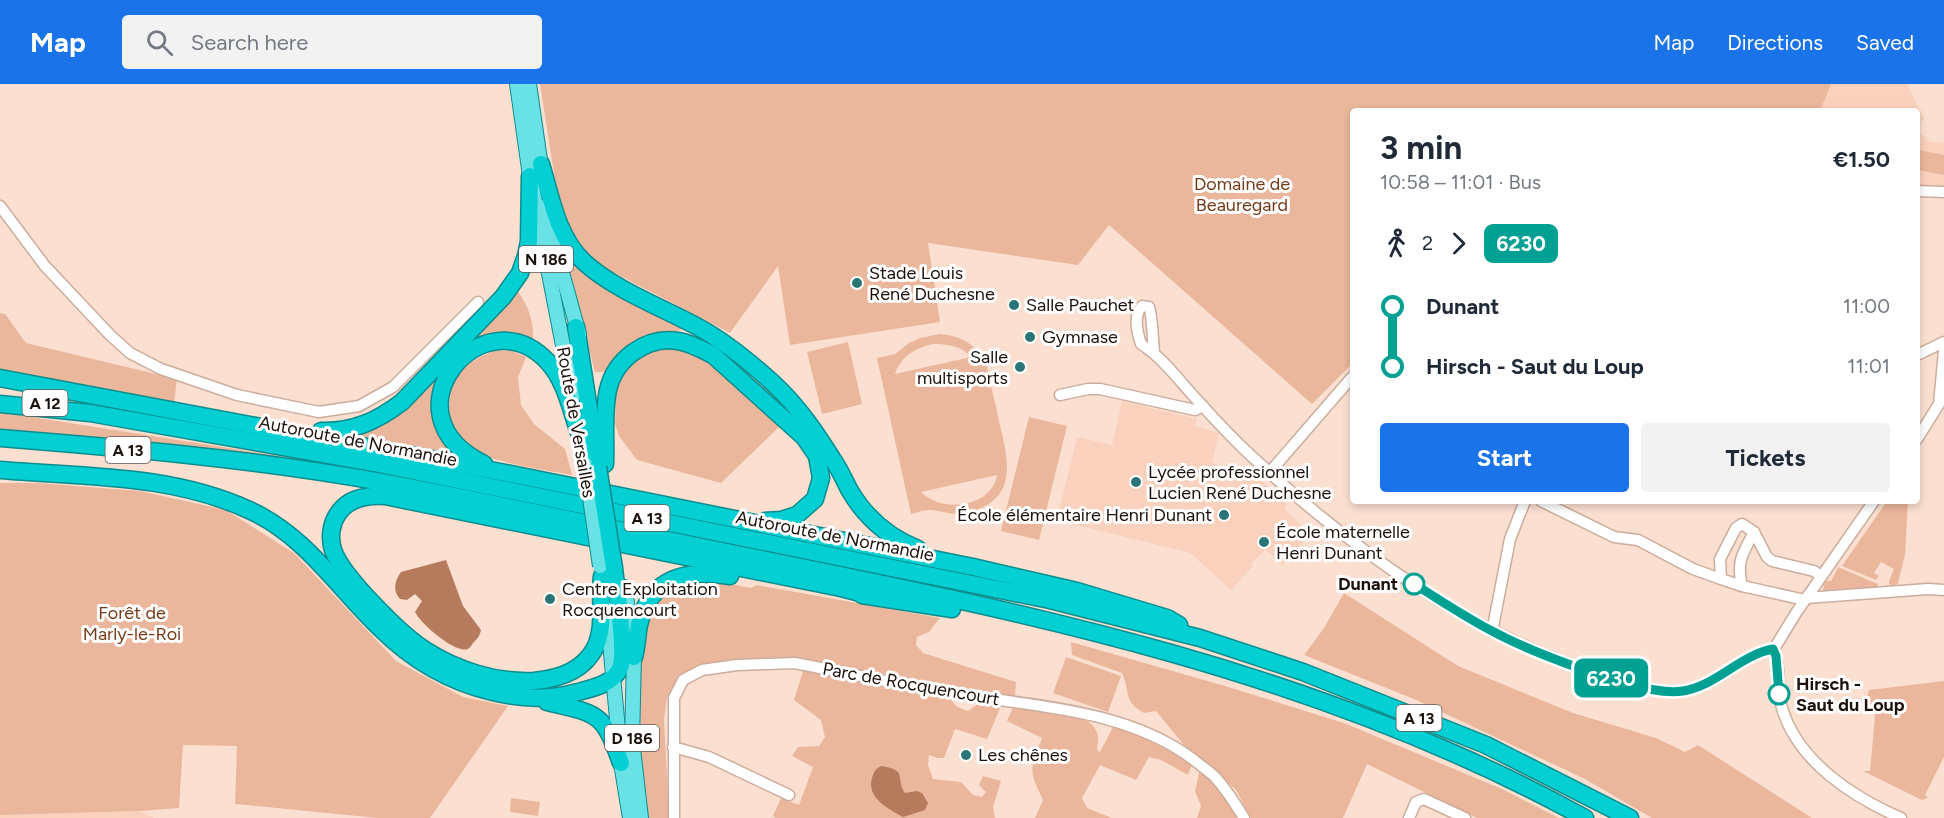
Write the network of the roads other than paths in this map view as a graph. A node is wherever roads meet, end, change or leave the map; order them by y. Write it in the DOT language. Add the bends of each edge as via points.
graph roads {
  1 [pos="517,84"];
  2 [pos="529,84"];
  3 [pos="535,170"];
  4 [pos="1920,191"];
  5 [pos="1944,192"];
  6 [pos="0,206"];
  7 [pos="478,302"];
  8 [pos="576,327"];
  9 [pos="1944,342"];
  10 [pos="1944,351"];
  11 [pos="1154,352"];
  12 [pos="1920,354"];
  13 [pos="0,378"];
  14 [pos="1350,379"];
  15 [pos="0,393"];
  16 [pos="1060,395"];
  17 [pos="0,404"];
  18 [pos="1203,406"];
  19 [pos="90,413"];
  20 [pos="250,424"];
  21 [pos="579,433"];
  22 [pos="1920,434"];
  23 [pos="0,438"];
  24 [pos="599,466"];
  25 [pos="1,470"];
  26 [pos="1269,472"];
  27 [pos="516,475"];
  28 [pos="1524,504"];
  29 [pos="1547,504"];
  30 [pos="1872,504"];
  31 [pos="730,519"];
  32 [pos="1754,532"];
  33 [pos="973,567"];
  34 [pos="610,570"];
  35 [pos="1821,576"];
  36 [pos="1720,579"];
  37 [pos="1742,586"];
  38 [pos="1944,590"];
  39 [pos="872,596"];
  40 [pos="1805,599"];
  41 [pos="1012,611"];
  42 [pos="1492,632"];
  43 [pos="1200,638"];
  44 [pos="1773,649"];
  45 [pos="634,657"];
  46 [pos="613,677"];
  47 [pos="529,697"];
  48 [pos="673,747"];
  49 [pos="621,763"];
  50 [pos="789,795"];
  51 [pos="630,818"];
  52 [pos="641,818"];
  53 [pos="674,818"];
  54 [pos="1244,818"];
  55 [pos="1409,818"];
  56 [pos="1465,818"];
  57 [pos="1586,818"];
  58 [pos="1630,818"];
  59 [pos="1901,818"];
  1 -- 3 [label="main road, Route de Versailles / N 186"];
  2 -- 3 [label="main road, Route de Versailles / N 186"];
  3 -- 8 [label="main road, Route de Versailles / N 186"];
  3 -- 20 [label="highway" via="529,241 520,273 503,297 402,402 363,426 342,430"];
  3 -- 21 [label="main road, Route de Versailles / N 186"];
  3 -- 33 [label="highway" via="569,246 583,262 603,278 701,329 738,353 776,386 810,425 864,511 884,531 919,550"];
  4 -- 5 [label="street"];
  6 -- 7 [label="street" via="45,266 130,353 161,369 237,395 319,412 360,406 393,387"];
  8 -- 24 [label="highway, N 186"];
  9 -- 12 [label="street"];
  10 -- 22 [label="street" via="1939,404"];
  11 -- 18 [label="street"];
  13 -- 20 [label="highway"];
  14 -- 26 [label="street"];
  15 -- 19 [label="highway, A 12"];
  16 -- 18 [label="street" via="1100,389 1195,410"];
  17 -- 19 [label="highway, Autoroute de Normandie / A 13"];
  18 -- 26 [label="street"];
  19 -- 43 [label="highway, Autoroute de Normandie / A 13" via="374,463 1050,600"];
  20 -- 27 [label="highway"];
  21 -- 24 [label="main road, Route de Versailles / N 186"];
  21 -- 27 [label="highway" via="557,375 536,351 508,342 471,350 445,380 440,402 444,426 466,454"];
  23 -- 41 [label="highway, Autoroute de Normandie / A 13" via="256,464 376,481"];
  24 -- 31 [label="highway" via="608,390 615,370 632,352 651,343 676,341 696,346 804,437 817,456 821,478 815,499 797,515 781,520"];
  24 -- 34 [label="highway, N 186, bridge"];
  25 -- 47 [label="highway" via="162,484 250,510 304,547 408,653 436,671 481,689"];
  26 -- 42 [label="street" via="1376,561"];
  27 -- 31 [label="highway"];
  28 -- 42 [label="street" via="1510,539"];
  29 -- 36 [label="street" via="1614,537 1638,540"];
  30 -- 35 [label="street"];
  31 -- 33 [label="highway"];
  32 -- 35 [label="street" via="1772,561"];
  32 -- 36 [label="street" via="1742,524 1736,528 1720,559"];
  32 -- 37 [label="street" via="1739,561"];
  33 -- 43 [label="highway" via="1077,591 1167,618"];
  34 -- 39 [label="highway" via="600,591 599,637 586,661 554,678 510,680 448,663 396,627 341,567 332,548 332,528 339,512 350,502 364,496 385,496"];
  34 -- 45 [label="main road, N 186"];
  34 -- 46 [label="highway, N 186" via="620,612 622,658"];
  35 -- 40 [label="street"];
  36 -- 37 [label="street"];
  37 -- 40 [label="street"];
  38 -- 40 [label="street"];
  39 -- 41 [label="highway" via="986,614"];
  39 -- 45 [label="highway" via="690,573 671,579 645,607"];
  40 -- 44 [label="street"];
  41 -- 57 [label="highway, Autoroute de Normandie / A 13" via="1122,638 1300,692 1476,764"];
  42 -- 44 [label="street" via="1565,664 1663,692 1706,684"];
  43 -- 58 [label="highway, Autoroute de Normandie / A 13" via="1303,672 1486,745"];
  44 -- 59 [label="street" via="1783,709 1799,743 1847,790"];
  45 -- 52 [label="main road, D 186" via="632,740"];
  46 -- 47 [label="highway" via="599,686 570,694"];
  46 -- 49 [label="main road, N 186"];
  47 -- 49 [label="highway" via="588,711 600,719"];
  48 -- 50 [label="street" via="709,757"];
  48 -- 53 [label="street, Parc de Rocquencourt"];
  48 -- 54 [label="street, Parc de Rocquencourt" via="674,698 683,680 702,670 795,663 950,693 1039,705 1147,732 1182,750 1213,775"];
  49 -- 51 [label="main road, D 186"];
  55 -- 56 [label="street" via="1416,802 1424,799"];
}
